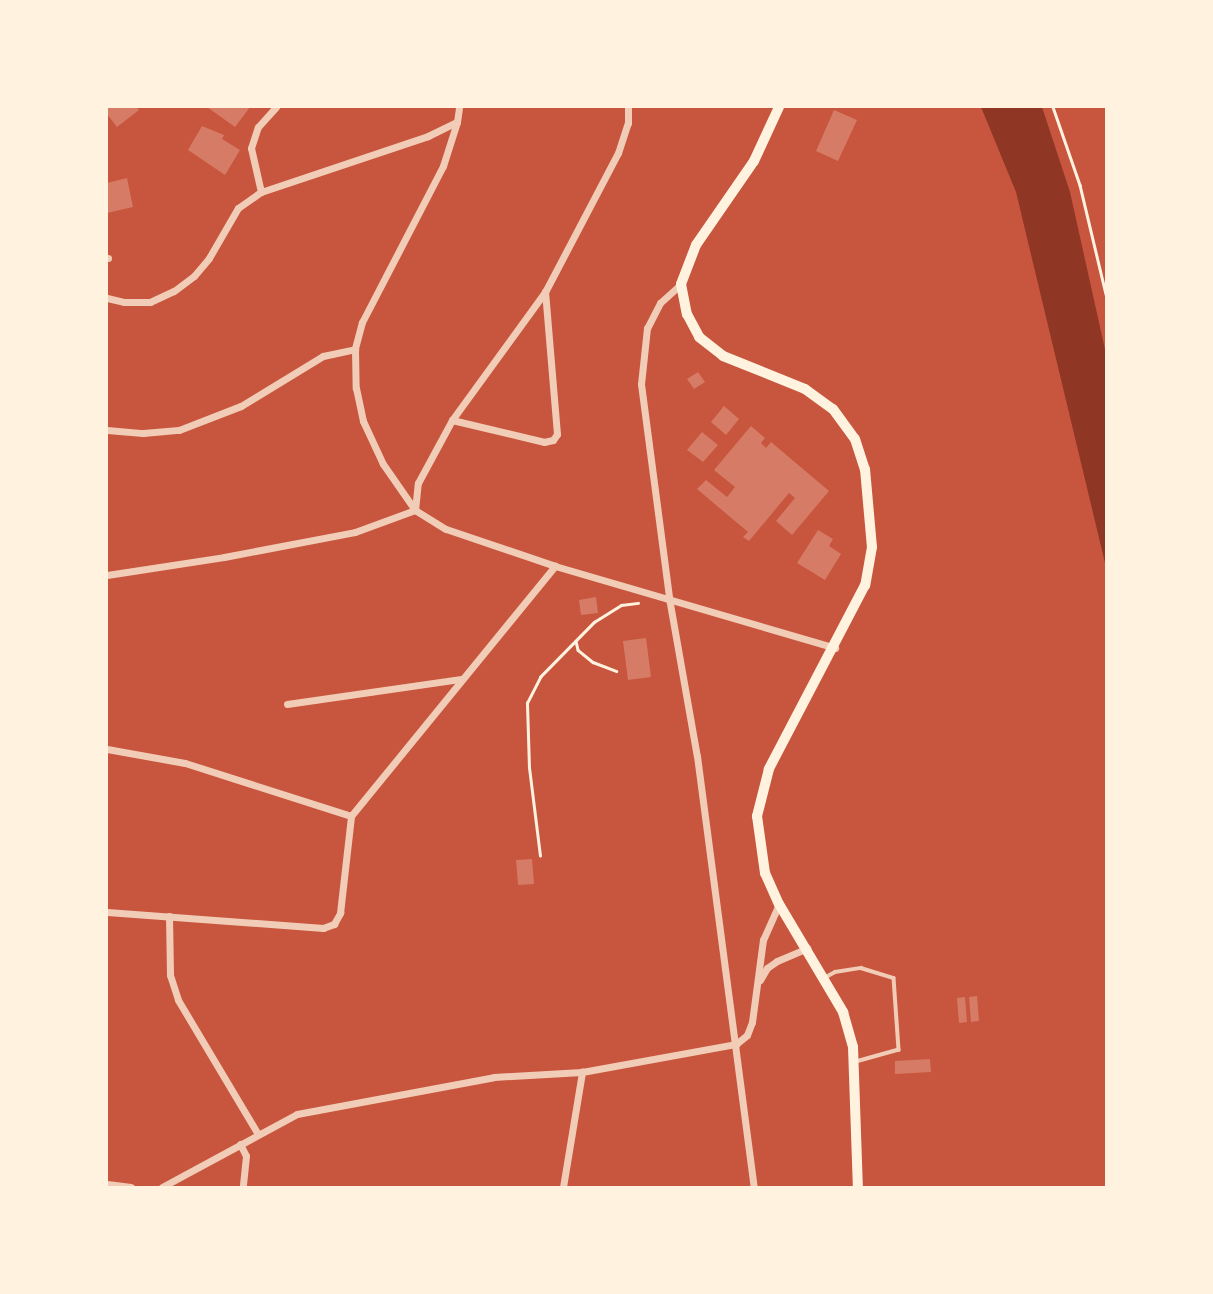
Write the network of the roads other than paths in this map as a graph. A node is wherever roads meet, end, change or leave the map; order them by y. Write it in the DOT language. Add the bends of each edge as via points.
graph roads {
  1 [pos="276,107"];
  2 [pos="459,107"];
  3 [pos="628,107"];
  4 [pos="779,107"];
  5 [pos="457,122"];
  6 [pos="261,192"];
  7 [pos="681,284"];
  8 [pos="545,292"];
  9 [pos="107,299"];
  10 [pos="355,349"];
  11 [pos="452,420"];
  12 [pos="107,430"];
  13 [pos="415,510"];
  14 [pos="555,566"];
  15 [pos="107,575"];
  16 [pos="669,598"];
  17 [pos="835,649"];
  18 [pos="461,680"];
  19 [pos="287,704"];
  20 [pos="107,749"];
  21 [pos="351,816"];
  22 [pos="779,904"];
  23 [pos="107,912"];
  24 [pos="169,916"];
  25 [pos="807,948"];
  26 [pos="824,978"];
  27 [pos="758,982"];
  28 [pos="736,1044"];
  29 [pos="855,1062"];
  30 [pos="582,1072"];
  31 [pos="258,1134"];
  32 [pos="240,1144"];
  33 [pos="107,1184"];
  34 [pos="131,1187"];
  35 [pos="162,1187"];
  36 [pos="243,1187"];
  37 [pos="563,1187"];
  38 [pos="754,1187"];
  39 [pos="858,1187"];
  1 -- 6 [label="street" via="258,127 251,148"];
  2 -- 5 [label="street"];
  3 -- 8 [label="street" via="618,153"];
  4 -- 7 [label="main road" via="754,161 696,245"];
  5 -- 6 [label="street" via="394,149"];
  5 -- 10 [label="street" via="443,166 362,322"];
  6 -- 9 [label="street" via="238,208 209,258 174,291 150,302"];
  7 -- 16 [label="street" via="653,314 641,363"];
  7 -- 17 [label="main road" via="687,314 699,337 723,356 804,390 833,409 855,439 865,469 872,547 865,585"];
  8 -- 11 [label="street"];
  8 -- 11 [label="street" via="557,433 553,440 544,442"];
  10 -- 12 [label="street" via="323,356 241,406 179,430"];
  10 -- 13 [label="street" via="363,421 383,464"];
  11 -- 13 [label="street" via="418,483"];
  13 -- 14 [label="street" via="446,528"];
  13 -- 15 [label="street" via="355,532"];
  14 -- 16 [label="street"];
  14 -- 18 [label="street"];
  16 -- 17 [label="street"];
  16 -- 28 [label="street" via="697,756"];
  17 -- 22 [label="main road" via="769,769 762,792 757,816 759,844"];
  18 -- 19 [label="street"];
  18 -- 21 [label="street"];
  20 -- 21 [label="street" via="185,763"];
  21 -- 24 [label="street" via="340,914 334,924 323,928"];
  22 -- 25 [label="main road"];
  22 -- 27 [label="street" via="763,940"];
  23 -- 24 [label="street"];
  24 -- 31 [label="street" via="170,975 178,1000"];
  25 -- 26 [label="main road"];
  25 -- 27 [label="street" via="777,961"];
  26 -- 29 [label="main road" via="843,1012"];
  26 -- 29 [label="lane" via="861,968 894,978 899,1050"];
  27 -- 28 [label="street" via="752,1023"];
  28 -- 30 [label="street"];
  28 -- 38 [label="street"];
  29 -- 39 [label="main road"];
  30 -- 31 [label="street" via="494,1077 297,1114"];
  30 -- 37 [label="street"];
  31 -- 32 [label="street"];
  32 -- 35 [label="street"];
  32 -- 36 [label="street" via="246,1156"];
  33 -- 34 [label="street"];
}
